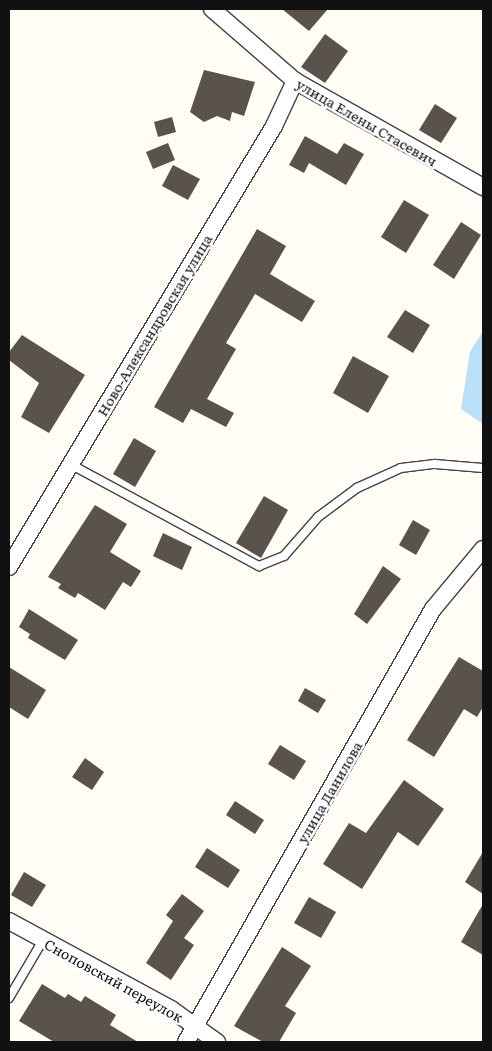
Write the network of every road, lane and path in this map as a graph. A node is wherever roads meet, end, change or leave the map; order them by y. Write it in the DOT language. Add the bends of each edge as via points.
graph roads {
  1 [pos="212,9"];
  2 [pos="295,81"];
  3 [pos="483,188"];
  4 [pos="70,464"];
  5 [pos="483,468"];
  6 [pos="481,556"];
  7 [pos="9,567"];
  8 [pos="9,922"];
  9 [pos="43,940"];
  10 [pos="9,998"];
  11 [pos="195,1027"];
  12 [pos="186,1042"];
  13 [pos="217,1042"];
  1 -- 2 [label="street, улица Елены Стасевич"];
  2 -- 3 [label="street, улица Елены Стасевич"];
  2 -- 4 [label="street, Ново-Александровская улица" via="274,126"];
  4 -- 5 [label="lane" via="259,566 284,556 318,517 357,488 401,468 435,464"];
  4 -- 7 [label="street, Ново-Александровская улица"];
  6 -- 11 [label="street, улица Данилова" via="433,609"];
  8 -- 9 [label="street, Сноповский переулок"];
  9 -- 10 [label="lane"];
  9 -- 11 [label="street, Сноповский переулок"];
  11 -- 12 [label="street, улица Данилова"];
  11 -- 13 [label="street, Сноповский переулок"];
}
